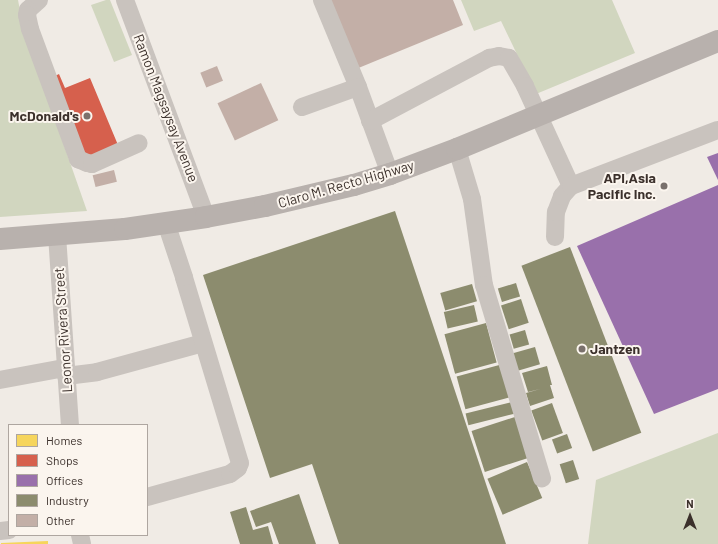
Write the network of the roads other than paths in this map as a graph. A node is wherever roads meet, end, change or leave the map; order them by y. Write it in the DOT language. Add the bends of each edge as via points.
graph roads {
  1 [pos="39,0"];
  2 [pos="125,0"];
  3 [pos="322,0"];
  4 [pos="718,41"];
  5 [pos="358,87"];
  6 [pos="302,107"];
  7 [pos="540,116"];
  8 [pos="370,121"];
  9 [pos="718,130"];
  10 [pos="140,142"];
  11 [pos="457,149"];
  12 [pos="390,174"];
  13 [pos="571,186"];
  14 [pos="206,217"];
  15 [pos="166,223"];
  16 [pos="57,236"];
  17 [pos="555,237"];
  18 [pos="0,239"];
  19 [pos="203,343"];
  20 [pos="66,372"];
  21 [pos="0,380"];
  22 [pos="70,424"];
  23 [pos="542,478"];
  24 [pos="148,497"];
  1 -- 10 [label="street" via="28,10 30,29 78,159 92,164"];
  2 -- 14 [label="street, Ramon Magsaysay Avenue"];
  3 -- 5 [label="street"];
  4 -- 7 [label="main road, Claro M. Recto Highway"];
  5 -- 6 [label="street"];
  5 -- 8 [label="street"];
  7 -- 8 [label="street" via="509,58 499,56 489,58"];
  7 -- 11 [label="main road, Claro M. Recto Highway"];
  7 -- 13 [label="street"];
  8 -- 12 [label="street"];
  9 -- 13 [label="street"];
  11 -- 12 [label="main road, Claro M. Recto Highway"];
  11 -- 23 [label="street" via="472,199 484,285"];
  12 -- 14 [label="main road, Claro M. Recto Highway" via="265,206"];
  13 -- 17 [label="street" via="562,196 556,212"];
  14 -- 15 [label="main road, Claro M. Recto Highway"];
  15 -- 16 [label="main road, Claro M. Recto Highway"];
  15 -- 19 [label="street"];
  16 -- 18 [label="main road, Claro M. Recto Highway"];
  16 -- 20 [label="street, Leonor Rivera Street"];
  19 -- 20 [label="street" via="97,372"];
  19 -- 24 [label="street" via="240,463 230,474"];
  20 -- 21 [label="street"];
  20 -- 22 [label="street, Leonor Rivera Street"];
}
